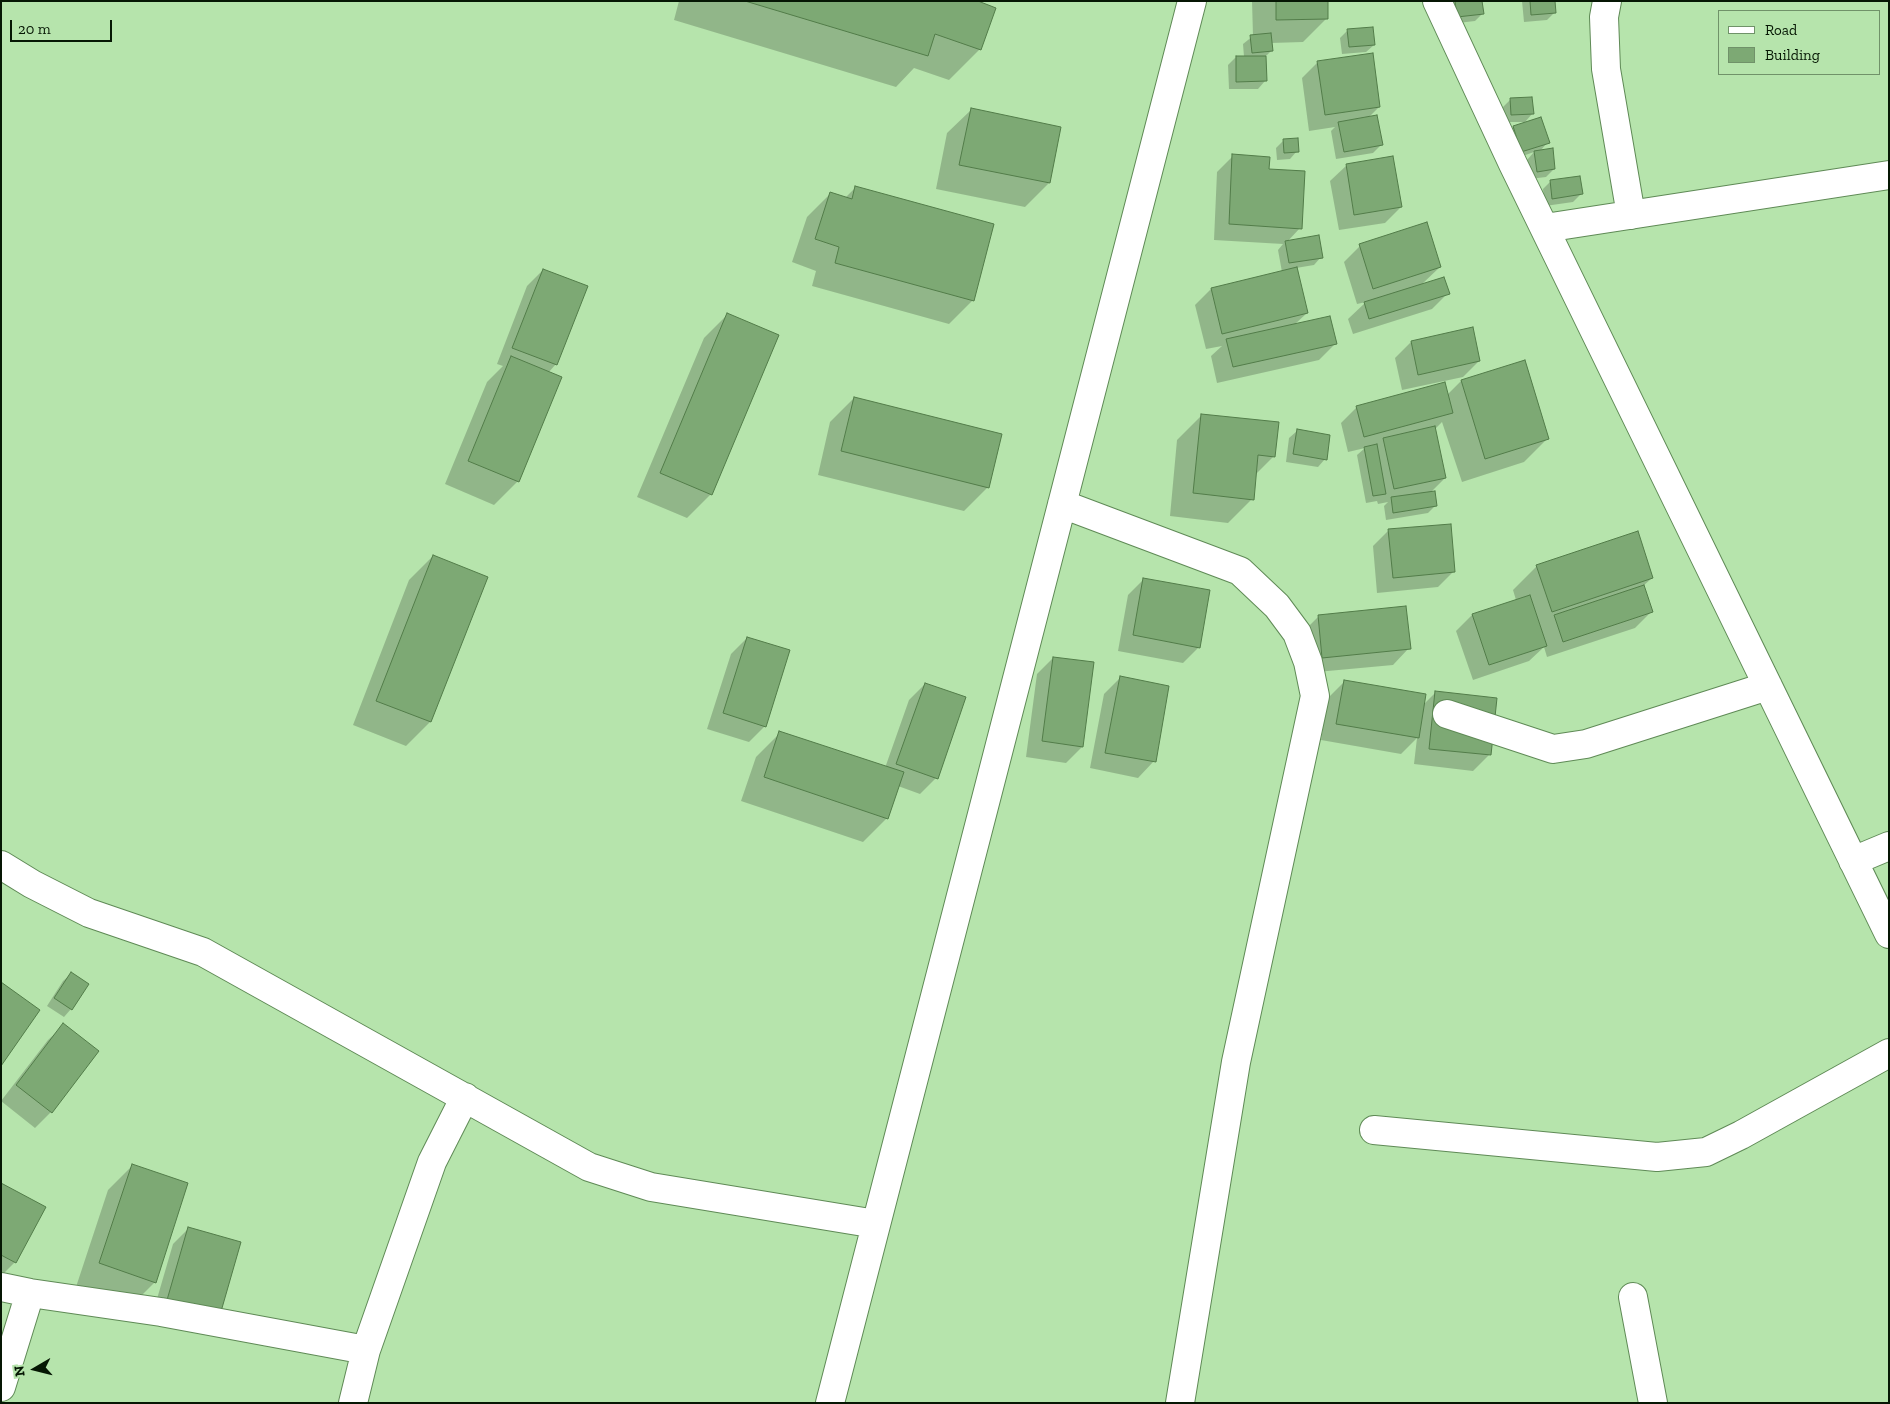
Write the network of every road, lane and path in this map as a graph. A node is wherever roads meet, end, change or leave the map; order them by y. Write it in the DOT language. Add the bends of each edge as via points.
graph roads {
  1 [pos="1192,1"];
  2 [pos="1437,1"];
  3 [pos="1607,1"];
  4 [pos="1889,175"];
  5 [pos="1631,215"];
  6 [pos="1545,228"];
  7 [pos="1062,504"];
  8 [pos="1768,686"];
  9 [pos="1447,714"];
  10 [pos="1889,846"];
  11 [pos="1853,861"];
  12 [pos="1,865"];
  13 [pos="1889,934"];
  14 [pos="1889,1053"];
  15 [pos="465,1097"];
  16 [pos="1374,1130"];
  17 [pos="876,1224"];
  18 [pos="1,1287"];
  19 [pos="30,1293"];
  20 [pos="1633,1297"];
  21 [pos="366,1350"];
  22 [pos="1,1387"];
  23 [pos="353,1403"];
  24 [pos="830,1403"];
  25 [pos="1180,1403"];
  26 [pos="1653,1403"];
  1 -- 7 [label="street"];
  2 -- 6 [label="street"];
  3 -- 5 [label="street" via="1604,17 1606,70"];
  4 -- 5 [label="street"];
  5 -- 6 [label="street"];
  6 -- 8 [label="street"];
  7 -- 17 [label="street"];
  7 -- 25 [label="street" via="1240,571 1277,606 1297,633 1308,662 1315,696 1236,1062"];
  8 -- 9 [label="street" via="1586,744 1553,749"];
  8 -- 11 [label="street"];
  10 -- 11 [label="street"];
  11 -- 13 [label="street"];
  12 -- 15 [label="street" via="89,912 203,952"];
  14 -- 16 [label="street" via="1706,1152 1657,1157"];
  15 -- 17 [label="street" via="589,1167 651,1187"];
  15 -- 21 [label="street" via="432,1162"];
  17 -- 24 [label="street"];
  18 -- 19 [label="street"];
  19 -- 21 [label="street" via="161,1312"];
  19 -- 22 [label="street"];
  20 -- 26 [label="street"];
  21 -- 23 [label="street"];
}
